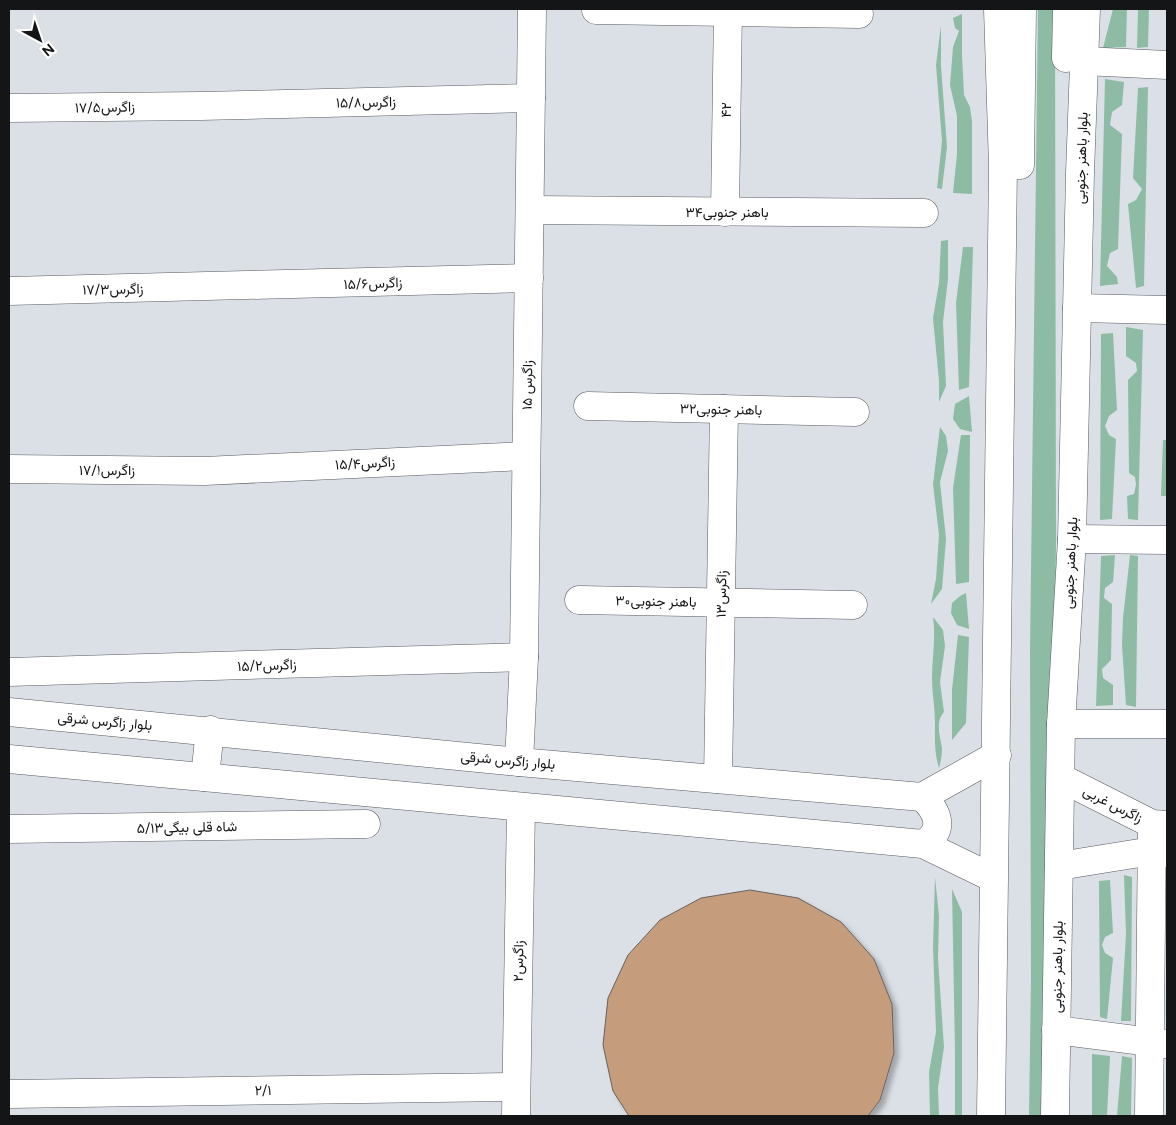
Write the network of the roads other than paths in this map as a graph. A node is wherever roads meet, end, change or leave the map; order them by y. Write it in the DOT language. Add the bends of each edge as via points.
graph roads {
  1 [pos="532,9"];
  2 [pos="998,9"];
  3 [pos="1022,9"];
  4 [pos="1067,9"];
  5 [pos="1086,9"];
  6 [pos="596,10"];
  7 [pos="728,10"];
  8 [pos="859,14"];
  9 [pos="1084,61"];
  10 [pos="1167,65"];
  11 [pos="531,98"];
  12 [pos="201,106"];
  13 [pos="9,108"];
  14 [pos="530,210"];
  15 [pos="725,212"];
  16 [pos="924,213"];
  17 [pos="529,278"];
  18 [pos="218,287"];
  19 [pos="9,291"];
  20 [pos="1077,308"];
  21 [pos="1167,310"];
  22 [pos="1076,376"];
  23 [pos="1000,378"];
  24 [pos="588,406"];
  25 [pos="724,409"];
  26 [pos="855,412"];
  27 [pos="526,456"];
  28 [pos="9,470"];
  29 [pos="205,471"];
  30 [pos="1072,538"];
  31 [pos="1167,540"];
  32 [pos="579,600"];
  33 [pos="721,602"];
  34 [pos="853,605"];
  35 [pos="524,658"];
  36 [pos="9,672"];
  37 [pos="9,712"];
  38 [pos="1061,724"];
  39 [pos="1167,724"];
  40 [pos="210,730"];
  41 [pos="997,756"];
  42 [pos="9,758"];
  43 [pos="519,762"];
  44 [pos="205,777"];
  45 [pos="1060,778"];
  46 [pos="718,779"];
  47 [pos="922,797"];
  48 [pos="521,807"];
  49 [pos="366,824"];
  50 [pos="1160,825"];
  51 [pos="9,829"];
  52 [pos="923,844"];
  53 [pos="1160,852"];
  54 [pos="1059,866"];
  55 [pos="993,878"];
  56 [pos="1056,1030"];
  57 [pos="1159,1043"];
  58 [pos="516,1087"];
  59 [pos="9,1094"];
  60 [pos="516,1116"];
  61 [pos="991,1116"];
  62 [pos="1055,1116"];
  63 [pos="1150,1116"];
  1 -- 11 [label="street, زاگرس ۱۵"];
  2 -- 23 [label="street" via="1003,166"];
  3 -- 23 [label="street" via="1017,250"];
  4 -- 22 [label="street" via="1065,88"];
  5 -- 9 [label="street, بلوار باهنر جنوبی"];
  6 -- 7 [label="street"];
  7 -- 8 [label="street"];
  7 -- 15 [label="street, ۴۲"];
  9 -- 10 [label="street"];
  9 -- 20 [label="street, بلوار باهنر جنوبی"];
  11 -- 12 [label="street, زاگرس۱۵/۸"];
  11 -- 14 [label="street, زاگرس ۱۵"];
  12 -- 13 [label="street, زاگرس۱۷/۵"];
  14 -- 15 [label="street, باهنر جنوبی۳۴"];
  14 -- 17 [label="street, زاگرس ۱۵"];
  15 -- 16 [label="street, باهنر جنوبی۳۴"];
  17 -- 18 [label="street, زاگرس۱۵/۶"];
  17 -- 27 [label="street, زاگرس ۱۵"];
  18 -- 19 [label="street, زاگرس۱۷/۳"];
  20 -- 21 [label="street"];
  20 -- 22 [label="street, بلوار باهنر جنوبی"];
  22 -- 30 [label="street, بلوار باهنر جنوبی"];
  23 -- 41 [label="street"];
  24 -- 25 [label="street, باهنر جنوبی۳۲"];
  25 -- 26 [label="street, باهنر جنوبی۳۲"];
  25 -- 33 [label="street, زاگرس۱۳"];
  27 -- 29 [label="street, زاگرس۱۵/۴"];
  27 -- 35 [label="street, زاگرس ۱۵"];
  28 -- 29 [label="street, زاگرس۱۷/۱"];
  30 -- 31 [label="street"];
  30 -- 38 [label="street, بلوار باهنر جنوبی"];
  32 -- 33 [label="street, باهنر جنوبی۳۰"];
  33 -- 34 [label="street, باهنر جنوبی۳۰"];
  33 -- 46 [label="street, زاگرس۱۳"];
  35 -- 36 [label="street, زاگرس۱۵/۲"];
  35 -- 43 [label="street, زاگرس ۱۵"];
  37 -- 40 [label="street, بلوار زاگرس شرقی"];
  38 -- 39 [label="street"];
  38 -- 45 [label="street, بلوار باهنر جنوبی"];
  40 -- 43 [label="street, بلوار زاگرس شرقی"];
  40 -- 44 [label="street"];
  41 -- 47 [label="street"];
  41 -- 55 [label="street"];
  42 -- 44 [label="street"];
  43 -- 46 [label="street, بلوار زاگرس شرقی"];
  44 -- 48 [label="street"];
  45 -- 50 [label="street, زاگرس غربی"];
  45 -- 54 [label="street, بلوار باهنر جنوبی"];
  46 -- 47 [label="street, بلوار زاگرس شرقی"];
  47 -- 52 [label="street" via="937,818 933,836"];
  48 -- 52 [label="street"];
  48 -- 58 [label="street, زاگرس۲"];
  49 -- 51 [label="street, شاه قلی بیگی۵/۱۳"];
  50 -- 53 [label="street"];
  52 -- 55 [label="street"];
  53 -- 54 [label="street"];
  53 -- 57 [label="street"];
  54 -- 56 [label="street, بلوار باهنر جنوبی"];
  55 -- 61 [label="street"];
  56 -- 57 [label="street"];
  56 -- 62 [label="street, بلوار باهنر جنوبی"];
  57 -- 63 [label="street"];
  58 -- 59 [label="street, ۲/۱"];
  58 -- 60 [label="street, زاگرس۲"];
}
